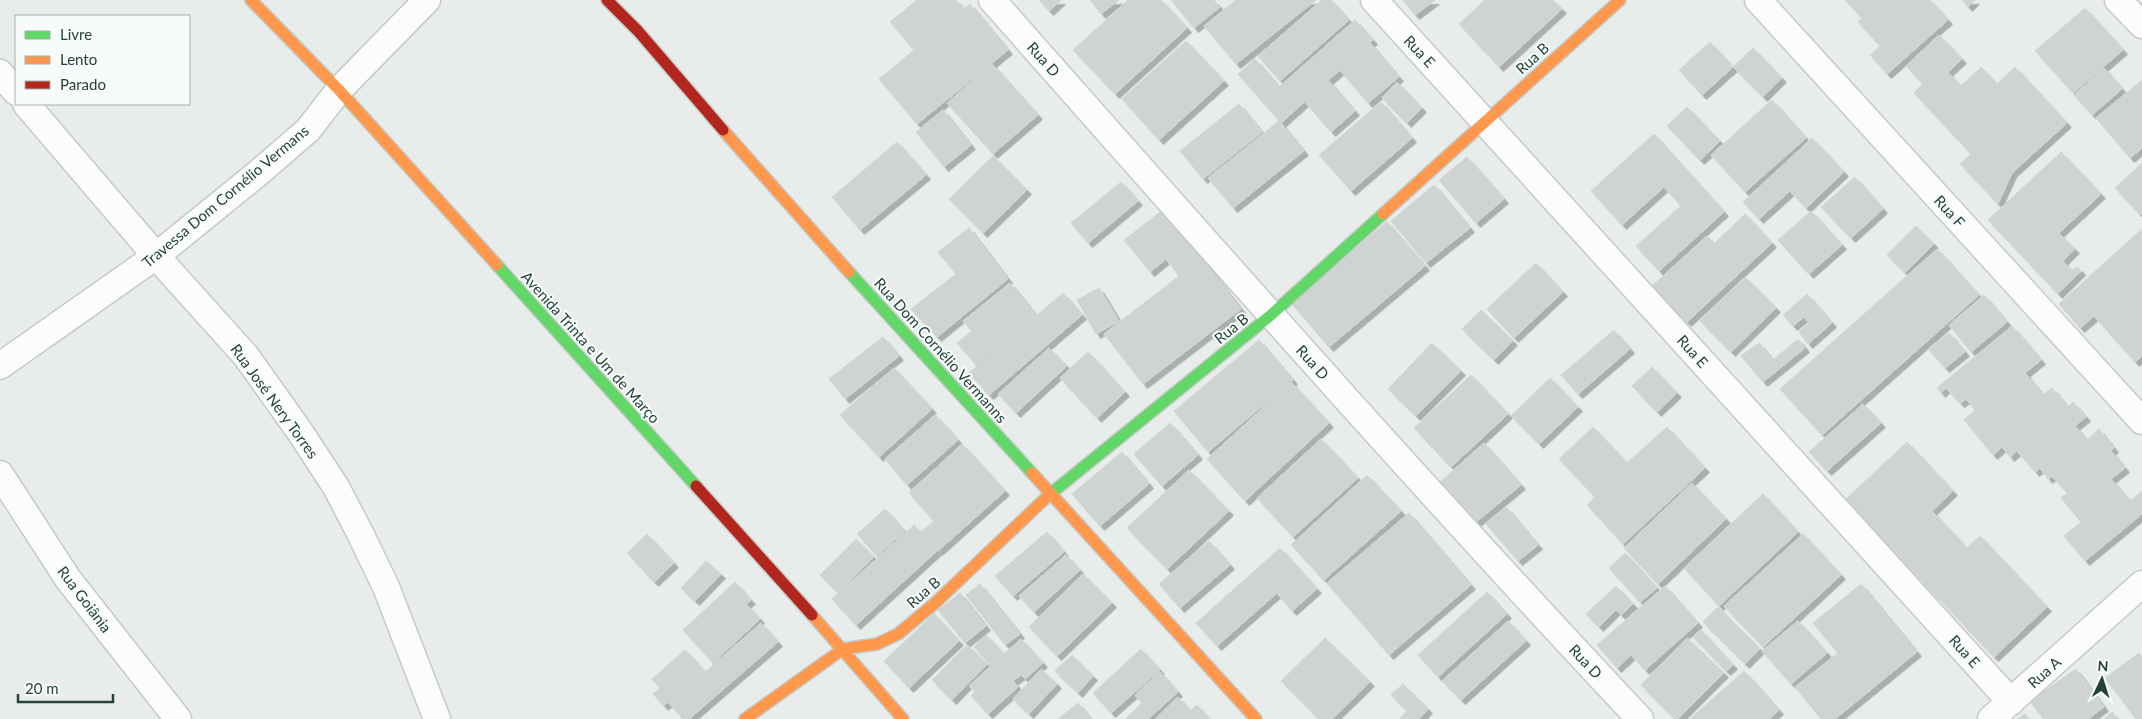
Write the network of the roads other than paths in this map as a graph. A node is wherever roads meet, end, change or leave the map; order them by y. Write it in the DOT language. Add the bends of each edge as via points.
graph roads {
  1 [pos="251,0"];
  2 [pos="427,0"];
  3 [pos="607,0"];
  4 [pos="992,0"];
  5 [pos="1374,0"];
  6 [pos="1620,0"];
  7 [pos="1758,0"];
  8 [pos="2118,0"];
  9 [pos="2142,25"];
  10 [pos="0,73"];
  11 [pos="339,90"];
  12 [pos="15,91"];
  13 [pos="27,105"];
  14 [pos="1484,120"];
  15 [pos="156,256"];
  16 [pos="1271,315"];
  17 [pos="0,366"];
  18 [pos="2142,421"];
  19 [pos="0,474"];
  20 [pos="1051,493"];
  21 [pos="8,504"];
  22 [pos="2142,584"];
  23 [pos="843,648"];
  24 [pos="2011,702"];
  25 [pos="178,719"];
  26 [pos="437,719"];
  27 [pos="745,719"];
  28 [pos="903,719"];
  29 [pos="1256,719"];
  30 [pos="1640,719"];
  31 [pos="1991,719"];
  1 -- 11 [label="street, Avenida Trinta e Um de Março"];
  2 -- 11 [label="street, Travessa Dom Cornélio Vermans"];
  3 -- 20 [label="street, Rua Dom Cornélio Vermanns" via="780,196"];
  4 -- 16 [label="street, Rua D"];
  5 -- 14 [label="street, Rua E"];
  6 -- 14 [label="street, Rua B"];
  7 -- 18 [label="street, Rua F"];
  8 -- 9 [label="street"];
  10 -- 12 [label="street"];
  11 -- 15 [label="street, Travessa Dom Cornélio Vermans" via="308,130"];
  11 -- 23 [label="street, Avenida Trinta e Um de Março"];
  13 -- 15 [label="street, Rua José Nery Torres"];
  14 -- 16 [label="street, Rua B"];
  14 -- 24 [label="street, Rua E"];
  15 -- 17 [label="street, Travessa Dom Cornélio Vermans"];
  15 -- 26 [label="street, Rua José Nery Torres" via="246,356 336,487 386,587"];
  16 -- 20 [label="street, Rua B"];
  16 -- 30 [label="street, Rua D" via="1523,595"];
  19 -- 21 [label="street, Rua Goiânia"];
  20 -- 23 [label="street, Rua B" via="898,634 877,644"];
  20 -- 29 [label="street, Rua Dom Cornélio Vermanns"];
  21 -- 25 [label="street, Rua Goiânia"];
  22 -- 24 [label="street, Rua A"];
  23 -- 27 [label="street"];
  23 -- 28 [label="street, Avenida Trinta e Um de Março"];
  24 -- 31 [label="street, Rua A"];
}
